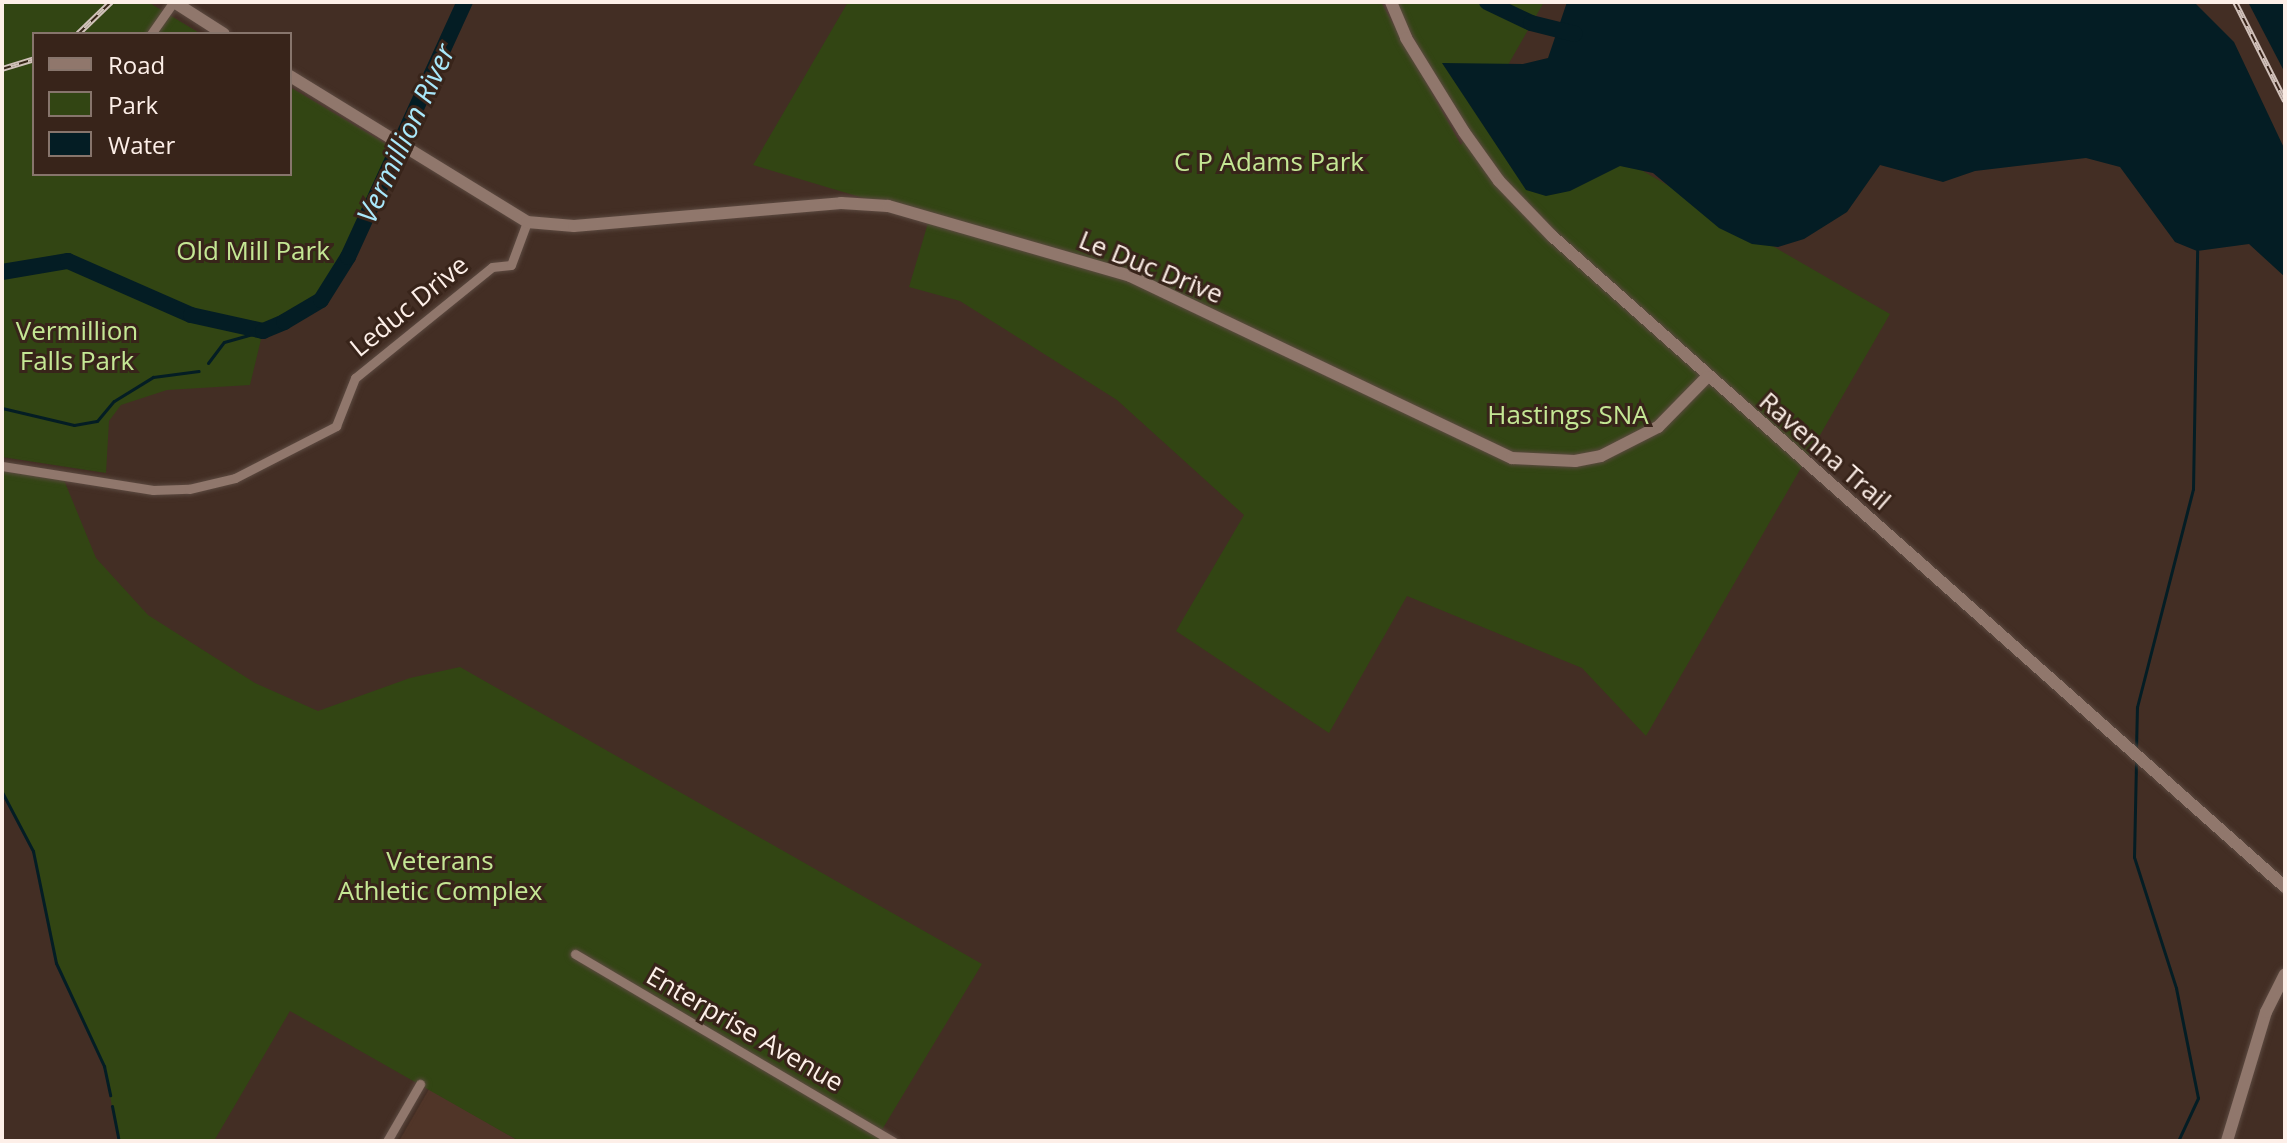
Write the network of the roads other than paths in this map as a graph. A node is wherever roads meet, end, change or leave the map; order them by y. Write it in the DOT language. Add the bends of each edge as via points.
graph roads {
  1 [pos="174,2"];
  2 [pos="1391,2"];
  3 [pos="152,32"];
  4 [pos="221,32"];
  5 [pos="292,77"];
  6 [pos="527,222"];
  7 [pos="1707,377"];
  8 [pos="2,466"];
  9 [pos="2285,887"];
  10 [pos="575,954"];
  11 [pos="2285,974"];
  12 [pos="420,1084"];
  13 [pos="387,1141"];
  14 [pos="893,1141"];
  15 [pos="2227,1141"];
  1 -- 3 [label="street"];
  1 -- 4 [label="street"];
  2 -- 7 [label="street, Ravenna Trail" via="1406,38 1499,181"];
  5 -- 6 [label="street"];
  6 -- 7 [label="street, Le Duc Drive" via="574,226 841,203 888,206 1130,276 1512,458 1575,461 1601,456 1658,427"];
  6 -- 8 [label="street, Leduc Drive" via="511,265 492,267 355,378 336,426 235,478 189,489 153,490"];
  7 -- 9 [label="street, Ravenna Trail"];
  10 -- 14 [label="street, Enterprise Avenue"];
  11 -- 15 [label="street" via="2261,1025"];
  12 -- 13 [label="street"];
}
